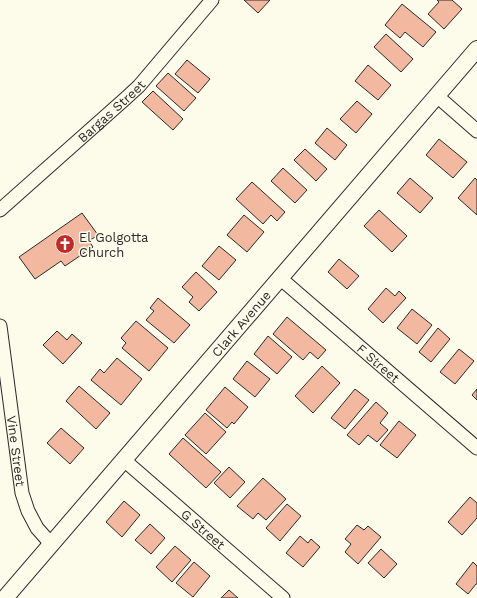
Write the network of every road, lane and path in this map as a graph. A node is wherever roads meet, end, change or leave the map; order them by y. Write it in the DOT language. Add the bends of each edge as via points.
graph roads {
  1 [pos="212,0"];
  2 [pos="477,49"];
  3 [pos="436,96"];
  4 [pos="477,131"];
  5 [pos="0,210"];
  6 [pos="280,278"];
  7 [pos="0,326"];
  8 [pos="477,448"];
  9 [pos="124,460"];
  10 [pos="51,544"];
  11 [pos="5,598"];
  12 [pos="283,598"];
  1 -- 5 [label="street, Bargas Street" via="126,98"];
  2 -- 3 [label="street, Clark Avenue"];
  3 -- 4 [label="street"];
  3 -- 6 [label="street, Clark Avenue"];
  6 -- 8 [label="street, F Street"];
  6 -- 9 [label="street, Clark Avenue"];
  7 -- 10 [label="street, Vine Street" via="22,493 37,528"];
  9 -- 10 [label="street, Clark Avenue"];
  9 -- 12 [label="street, G Street"];
  10 -- 11 [label="street, Clark Avenue"];
}
